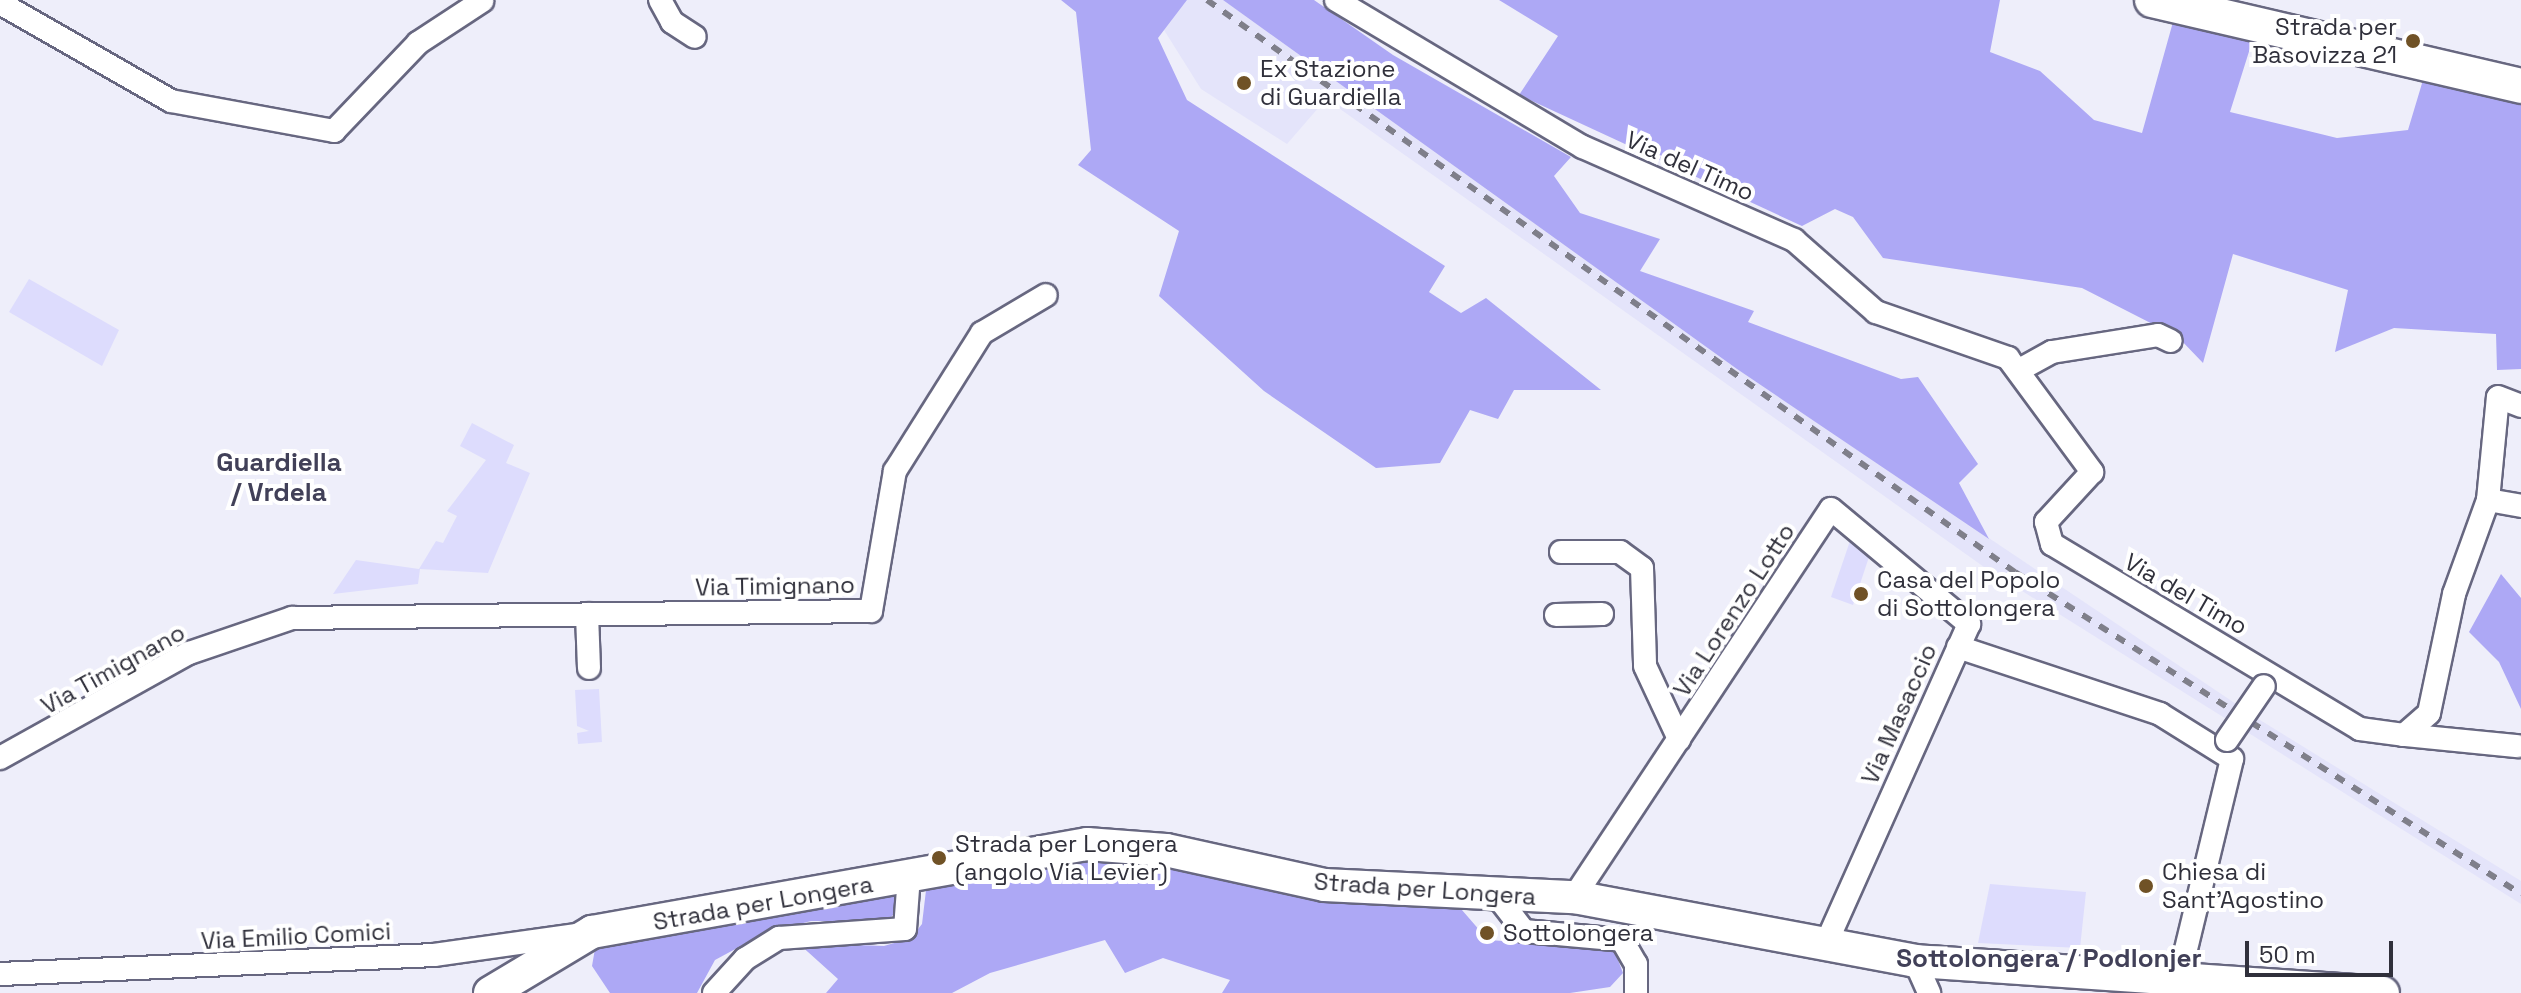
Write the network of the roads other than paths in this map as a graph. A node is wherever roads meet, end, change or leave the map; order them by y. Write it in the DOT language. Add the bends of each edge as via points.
graph roads {
  1 [pos="660,0"];
  2 [pos="1336,0"];
  3 [pos="2152,0"];
  4 [pos="482,1"];
  5 [pos="0,3"];
  6 [pos="695,37"];
  7 [pos="2521,86"];
  8 [pos="1046,295"];
  9 [pos="2171,341"];
  10 [pos="2021,369"];
  11 [pos="2521,406"];
  12 [pos="2488,500"];
  13 [pos="2521,506"];
  14 [pos="1831,509"];
  15 [pos="1561,552"];
  16 [pos="587,614"];
  17 [pos="1602,614"];
  18 [pos="1556,615"];
  19 [pos="1958,647"];
  20 [pos="589,668"];
  21 [pos="2267,680"];
  22 [pos="2404,735"];
  23 [pos="1679,739"];
  24 [pos="2224,744"];
  25 [pos="2517,746"];
  26 [pos="0,758"];
  27 [pos="909,876"];
  28 [pos="1497,896"];
  29 [pos="1574,897"];
  30 [pos="592,932"];
  31 [pos="1824,948"];
  32 [pos="1915,961"];
  33 [pos="0,974"];
  34 [pos="2178,983"];
  35 [pos="1632,989"];
  36 [pos="490,993"];
  37 [pos="714,993"];
  38 [pos="1929,993"];
  39 [pos="2383,993"];
  1 -- 6 [label="street" via="672,22"];
  2 -- 10 [label="street, Via del Timo" via="1583,147 1794,240 1876,312 1980,344"];
  3 -- 7 [label="main road"];
  4 -- 5 [label="street" via="418,43 334,131 171,101"];
  8 -- 16 [label="street, Via Timignano" via="982,333 895,471 871,611"];
  9 -- 10 [label="street" via="2158,335 2052,352"];
  10 -- 21 [label="street, Via del Timo" via="2092,472 2046,522 2052,544"];
  11 -- 12 [label="street" via="2498,397"];
  12 -- 13 [label="street"];
  12 -- 22 [label="street" via="2454,594 2436,697"];
  14 -- 19 [label="street, Via Masaccio" via="1960,612 1969,624"];
  14 -- 23 [label="street, Via Lorenzo Lotto"];
  15 -- 23 [label="street, Via Lorenzo Lotto" via="1620,552 1642,568 1645,666"];
  16 -- 20 [label="street"];
  16 -- 26 [label="street, Via Timignano" via="292,618 189,653"];
  17 -- 18 [label="street"];
  19 -- 24 [label="street" via="2160,714"];
  19 -- 31 [label="street, Via Masaccio"];
  21 -- 22 [label="street, Via del Timo" via="2360,729"];
  21 -- 24 [label="street, bridge"];
  22 -- 25 [label="street, Via del Timo"];
  23 -- 29 [label="street, Via Lorenzo Lotto"];
  24 -- 34 [label="street" via="2232,771"];
  27 -- 28 [label="street, Strada per Longera" via="1087,844 1166,850 1325,885"];
  27 -- 30 [label="street, Strada per Longera"];
  27 -- 37 [label="street" via="911,918 905,929 779,938 745,959"];
  28 -- 29 [label="street, Strada per Longera"];
  28 -- 35 [label="street" via="1524,931 1622,940 1632,949"];
  29 -- 31 [label="street, Strada per Longera"];
  30 -- 33 [label="street, Via Emilio Comici" via="434,955"];
  30 -- 36 [label="street, Strada per Longera"];
  31 -- 32 [label="street, Strada per Longera"];
  32 -- 34 [label="street, Strada per Longera"];
  32 -- 38 [label="street"];
  34 -- 39 [label="street, Strada per Longera"];
}
